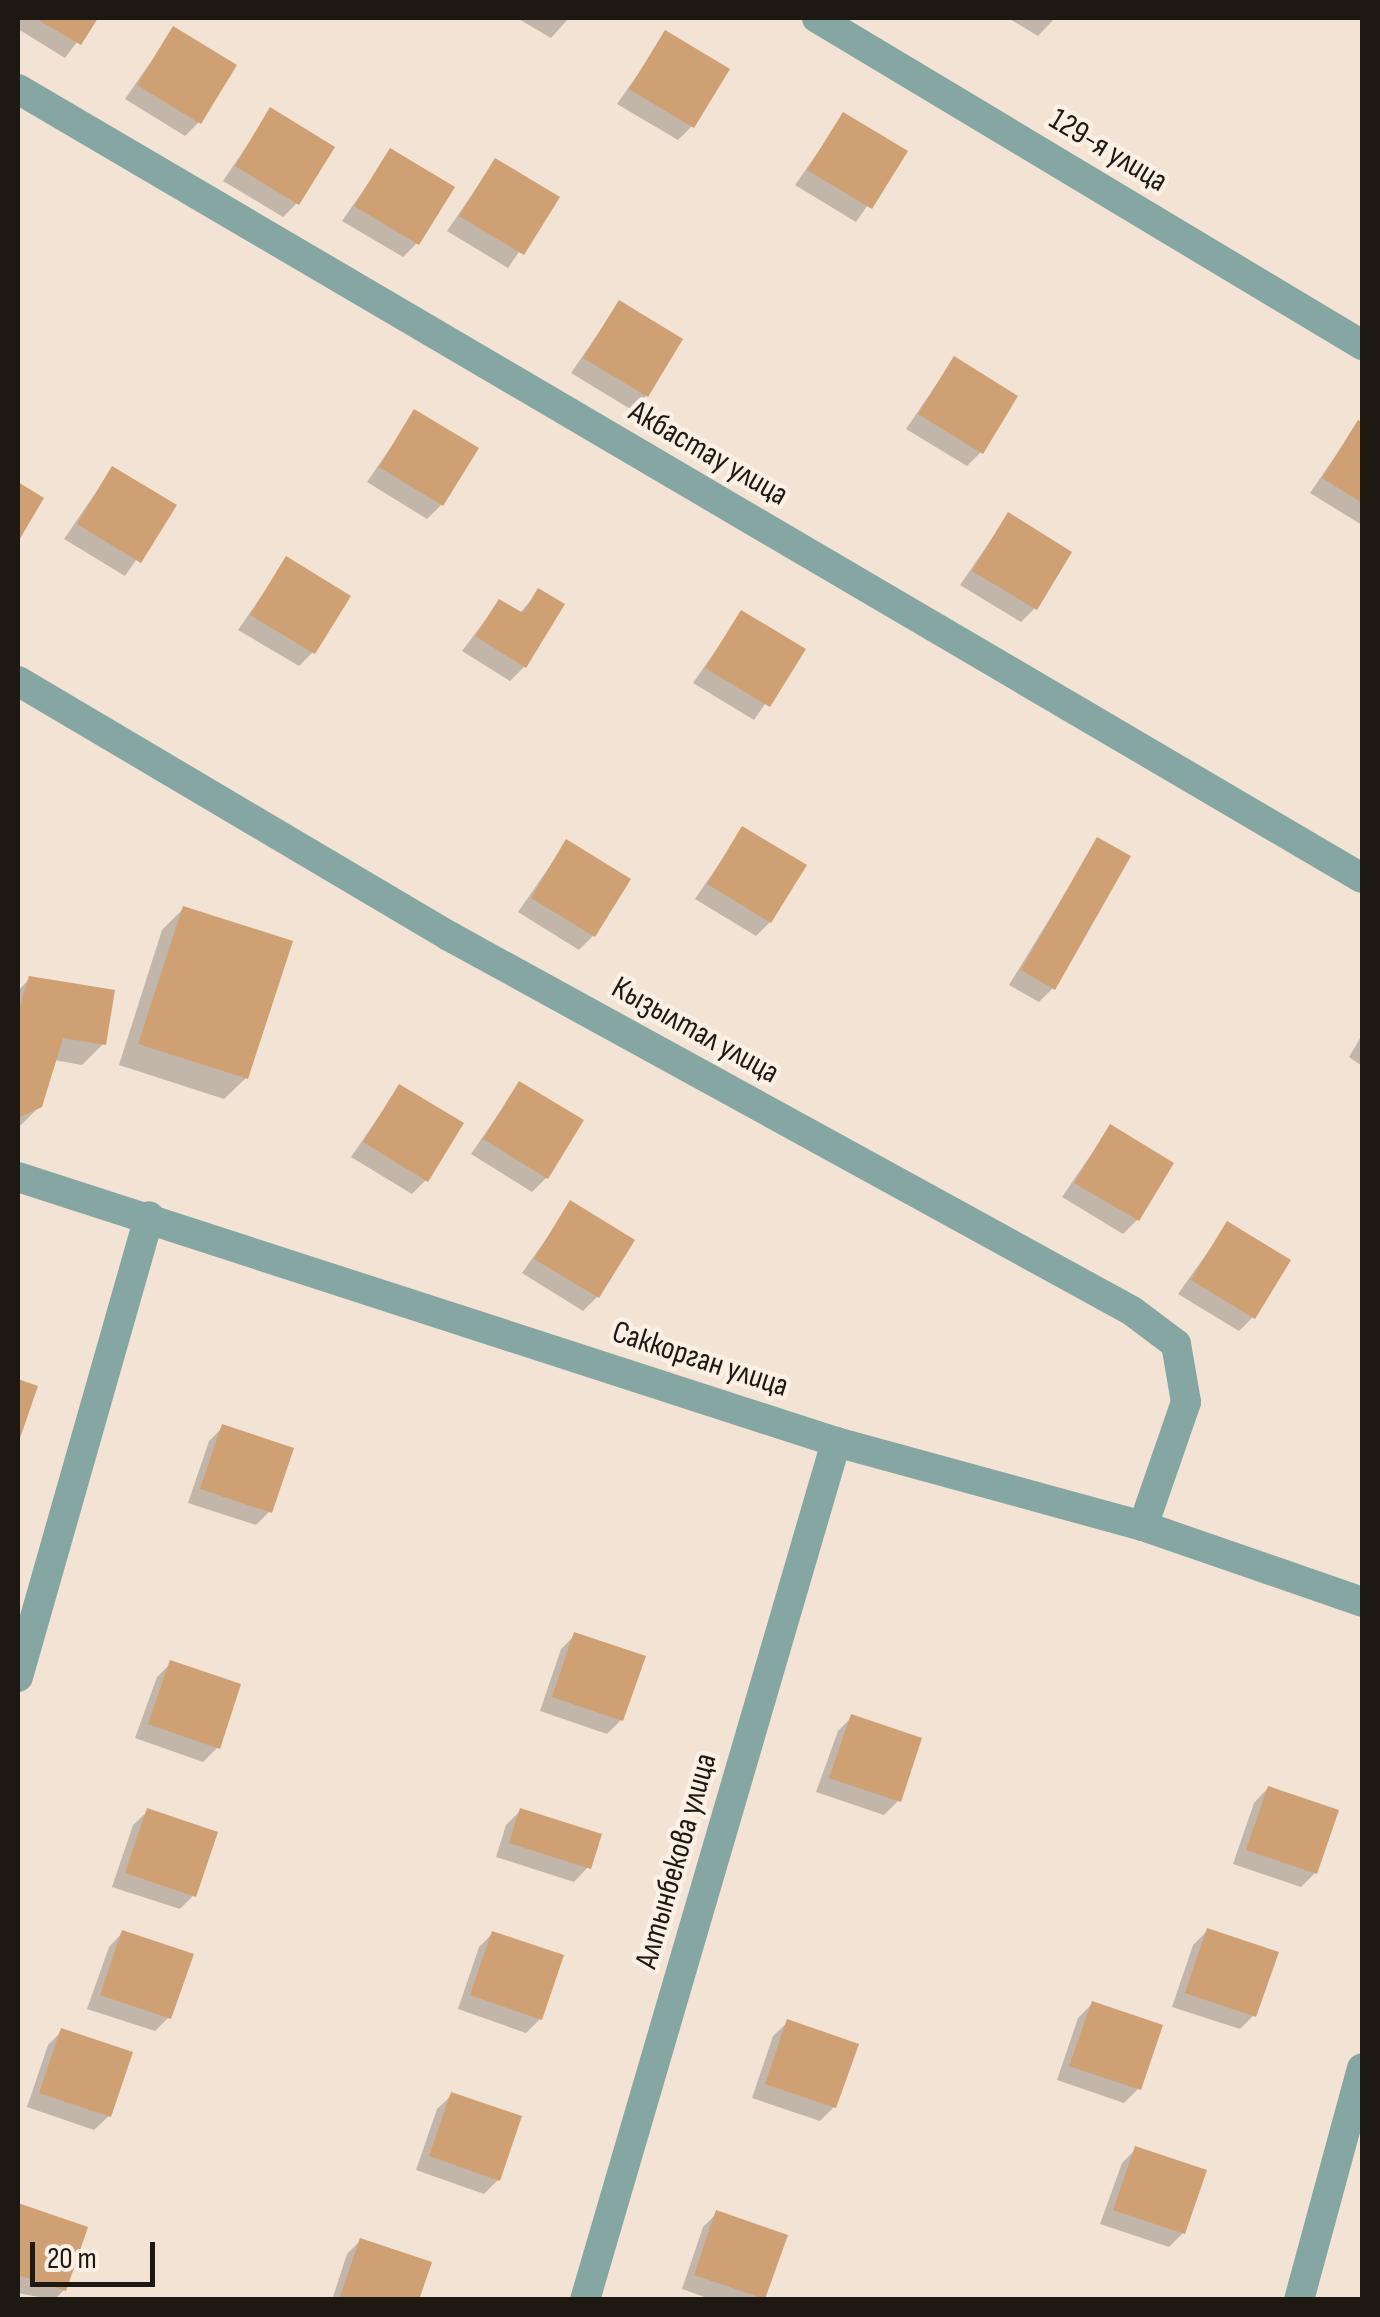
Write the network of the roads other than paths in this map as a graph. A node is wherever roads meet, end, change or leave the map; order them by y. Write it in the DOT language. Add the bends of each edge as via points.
graph roads {
  1 [pos="817,18"];
  2 [pos="18,90"];
  3 [pos="1362,345"];
  4 [pos="18,681"];
  5 [pos="1362,878"];
  6 [pos="18,1177"];
  7 [pos="149,1216"];
  8 [pos="836,1442"];
  9 [pos="1142,1526"];
  10 [pos="1362,1602"];
  11 [pos="18,1677"];
  12 [pos="1362,2068"];
  13 [pos="585,2300"];
  14 [pos="1298,2300"];
  1 -- 3 [label="street, 129-я улица"];
  2 -- 5 [label="street, Акбастау улица"];
  4 -- 9 [label="street, Кызылтал улица" via="449,936 1132,1311 1176,1344 1186,1402"];
  6 -- 7 [label="street, Саккорган улица"];
  7 -- 8 [label="street, Саккорган улица"];
  7 -- 11 [label="street"];
  8 -- 9 [label="street, Саккорган улица"];
  8 -- 13 [label="street, Алтынбекова улица"];
  9 -- 10 [label="street, Саккорган улица"];
  12 -- 14 [label="street"];
}
